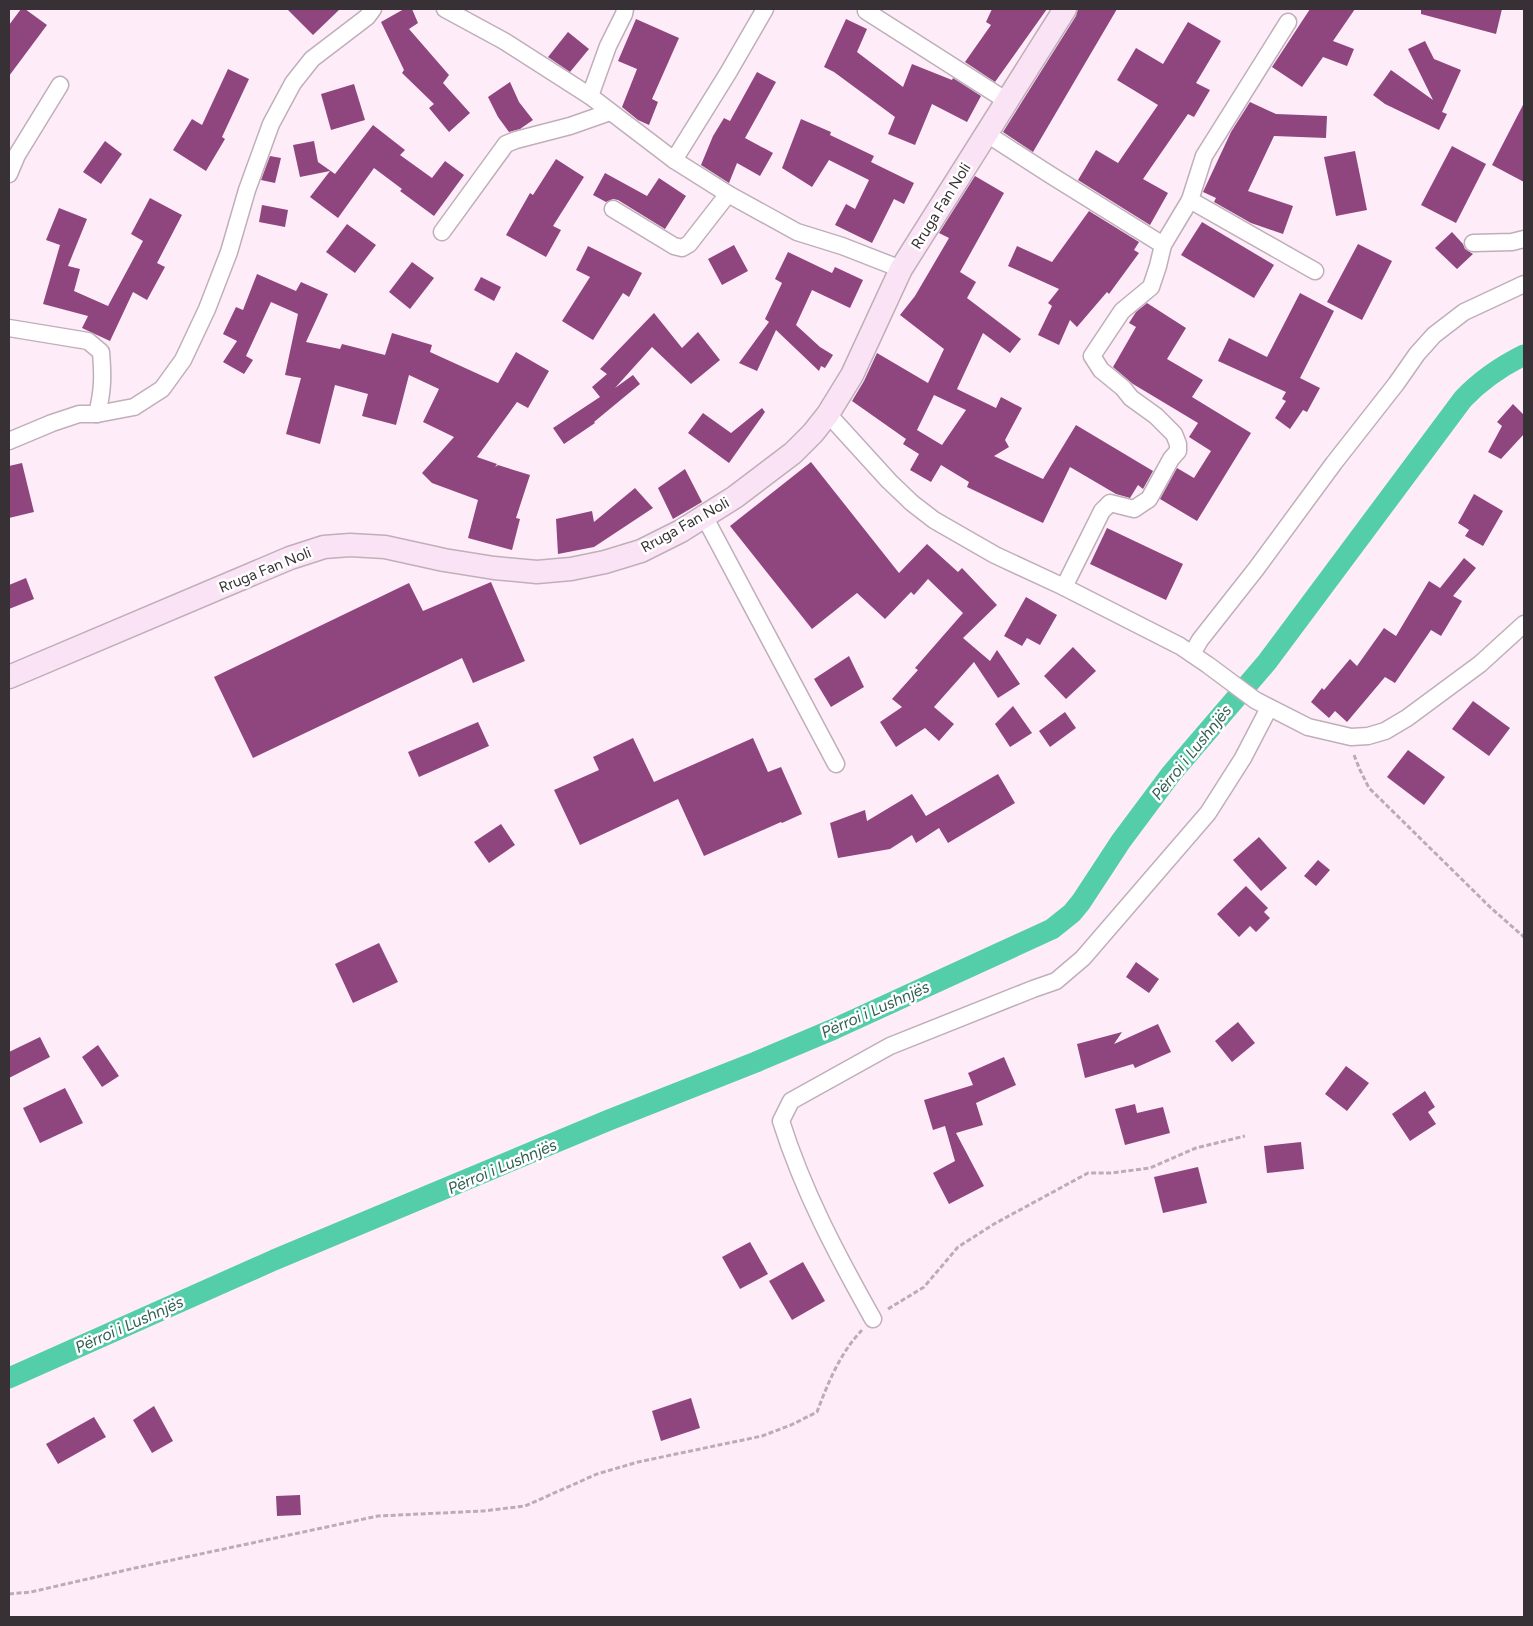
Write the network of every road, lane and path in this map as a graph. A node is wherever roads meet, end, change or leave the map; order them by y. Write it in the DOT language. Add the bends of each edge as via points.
graph roads {
  1 [pos="373,9"];
  2 [pos="445,9"];
  3 [pos="625,9"];
  4 [pos="765,9"];
  5 [pos="1065,9"];
  6 [pos="866,11"];
  7 [pos="1288,22"];
  8 [pos="60,85"];
  9 [pos="590,96"];
  10 [pos="1007,101"];
  11 [pos="610,112"];
  12 [pos="987,134"];
  13 [pos="674,160"];
  14 [pos="9,174"];
  15 [pos="728,194"];
  16 [pos="1190,200"];
  17 [pos="613,208"];
  18 [pos="442,232"];
  19 [pos="1524,239"];
  20 [pos="1473,243"];
  21 [pos="1163,245"];
  22 [pos="901,269"];
  23 [pos="1315,271"];
  24 [pos="1524,284"];
  25 [pos="9,328"];
  26 [pos="96,414"];
  27 [pos="828,414"];
  28 [pos="9,441"];
  29 [pos="704,516"];
  30 [pos="1064,587"];
  31 [pos="1524,624"];
  32 [pos="1192,654"];
  33 [pos="9,677"];
  34 [pos="1266,706"];
  35 [pos="1351,737"];
  36 [pos="836,764"];
  37 [pos="1524,937"];
  38 [pos="1245,1136"];
  39 [pos="873,1319"];
  40 [pos="9,1594"];
  1 -- 26 [label="street" via="312,59 293,83 271,124 229,252 183,360 162,389 134,407"];
  2 -- 9 [label="street" via="504,41"];
  3 -- 9 [label="street"];
  4 -- 13 [label="street"];
  5 -- 10 [label="main road, Rruga Fan Noli"];
  6 -- 10 [label="street"];
  7 -- 16 [label="street" via="1204,156"];
  8 -- 14 [label="street" via="16,155"];
  9 -- 11 [label="street"];
  10 -- 12 [label="main road, Rruga Fan Noli"];
  11 -- 13 [label="street"];
  11 -- 18 [label="street" via="506,144"];
  12 -- 21 [label="street"];
  12 -- 22 [label="main road, Rruga Fan Noli"];
  13 -- 15 [label="street"];
  15 -- 17 [label="street" via="689,244 682,248"];
  15 -- 22 [label="street" via="797,232"];
  16 -- 21 [label="street"];
  16 -- 23 [label="street"];
  19 -- 20 [label="street"];
  21 -- 30 [label="street" via="1151,286 1122,311 1092,356 1101,370 1174,434 1178,451 1149,499 1134,509 1110,503 1102,511"];
  22 -- 27 [label="main road, Rruga Fan Noli" via="852,375"];
  24 -- 32 [label="street" via="1464,312 1428,341"];
  25 -- 26 [label="street" via="88,340 101,352 102,392"];
  26 -- 28 [label="street" via="79,414 52,422"];
  27 -- 29 [label="main road, Rruga Fan Noli" via="793,453"];
  27 -- 30 [label="street" via="912,503 934,520 995,555"];
  29 -- 33 [label="main road, Rruga Fan Noli" via="641,551 571,569 494,568 385,548 324,547 290,558"];
  29 -- 36 [label="street"];
  30 -- 32 [label="street"];
  31 -- 35 [label="street" via="1480,664 1407,718 1385,731"];
  32 -- 34 [label="street"];
  34 -- 35 [label="street" via="1308,726"];
  34 -- 39 [label="street" via="1243,758 1208,813 1068,973 1056,981 890,1046 791,1100 781,1121 792,1156 826,1232"];
  35 -- 37 [label="path" via="1354,756 1370,788"];
  38 -- 39 [label="path" via="1196,1148 1150,1168 1088,1173 958,1247 924,1287"];
  39 -- 40 [label="path" via="853,1339 831,1376 817,1412 762,1436 597,1474 525,1506 378,1516"];
}
